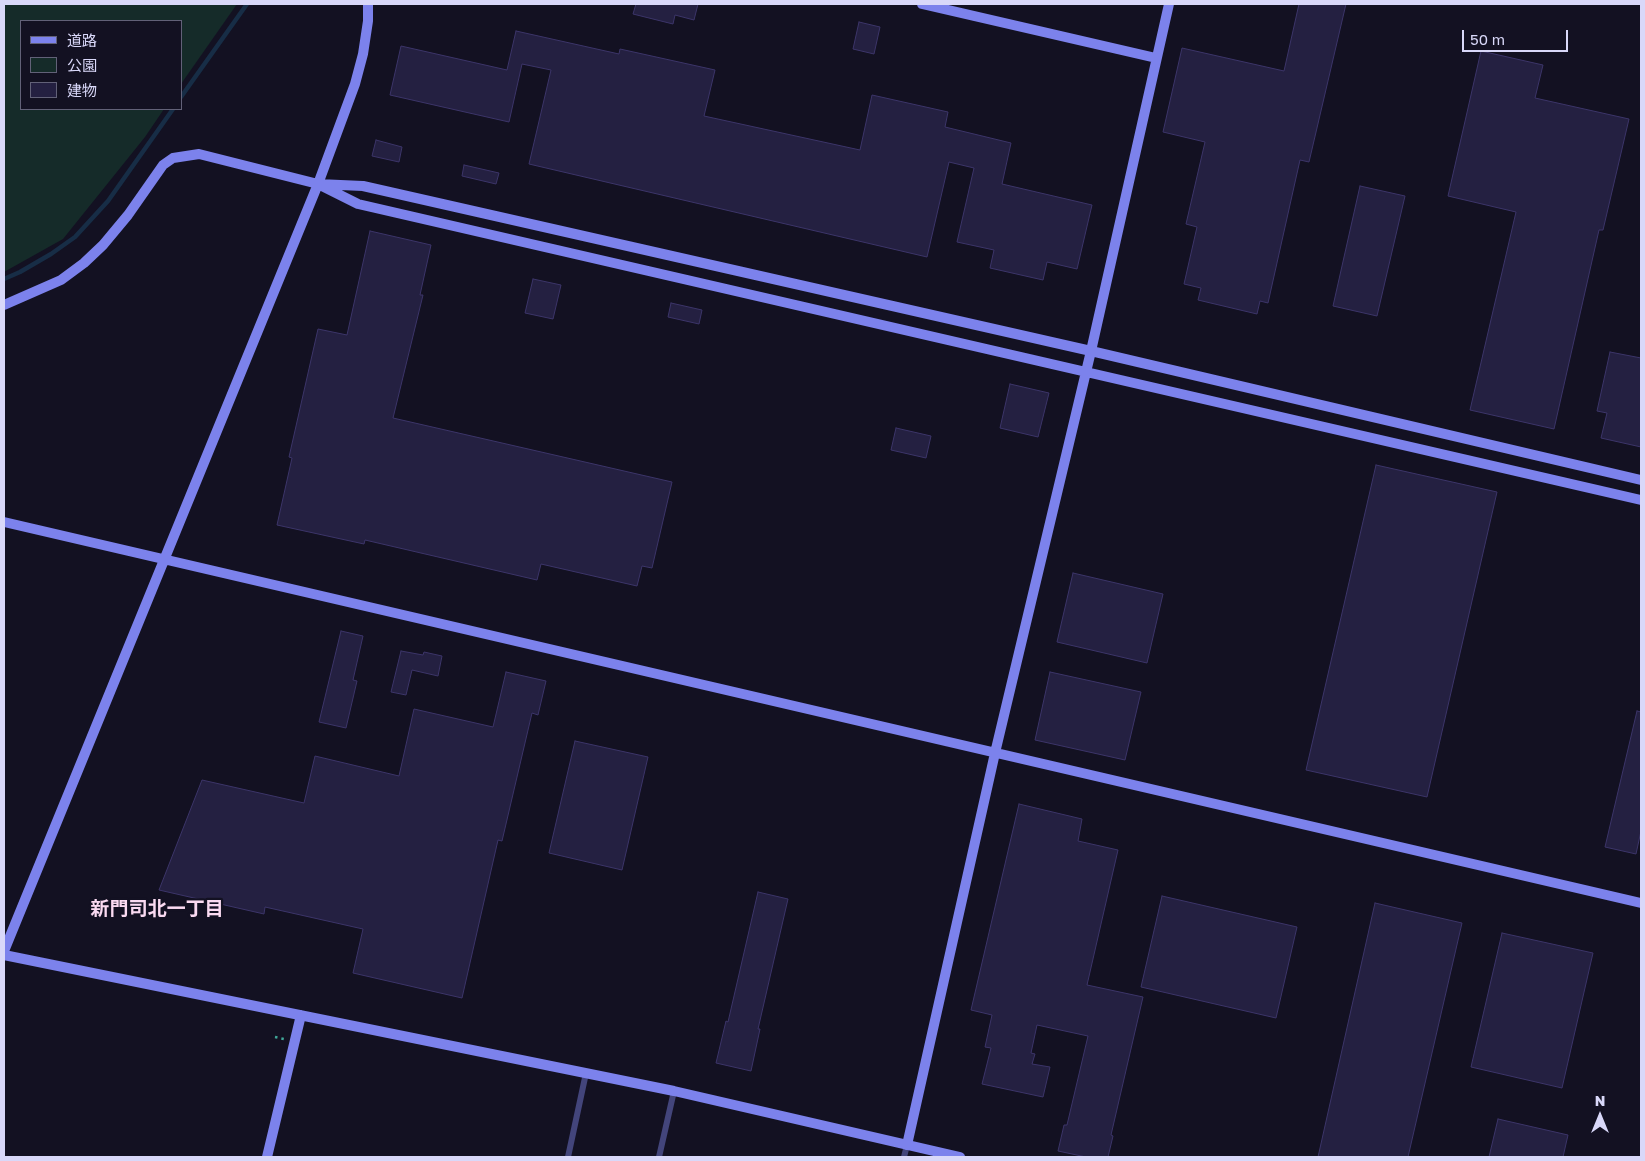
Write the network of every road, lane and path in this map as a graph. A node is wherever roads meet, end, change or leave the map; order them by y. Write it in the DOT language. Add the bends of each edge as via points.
graph roads {
  1 [pos="368,4"];
  2 [pos="922,4"];
  3 [pos="1169,4"];
  4 [pos="1156,58"];
  5 [pos="318,184"];
  6 [pos="4,305"];
  7 [pos="1091,350"];
  8 [pos="1086,372"];
  9 [pos="1641,480"];
  10 [pos="1641,500"];
  11 [pos="4,522"];
  12 [pos="166,558"];
  13 [pos="995,753"];
  14 [pos="1641,903"];
  15 [pos="4,951"];
  16 [pos="4,955"];
  17 [pos="301,1015"];
  18 [pos="586,1073"];
  19 [pos="674,1091"];
  20 [pos="907,1145"];
  21 [pos="267,1157"];
  22 [pos="568,1157"];
  23 [pos="659,1157"];
  24 [pos="904,1157"];
  25 [pos="960,1157"];
  1 -- 5 [label="street" via="363,54 355,84"];
  2 -- 4 [label="street"];
  3 -- 4 [label="street"];
  4 -- 7 [label="street"];
  5 -- 6 [label="street" via="199,154 173,158 163,165 128,215 84,263 61,280"];
  5 -- 7 [label="street" via="363,186"];
  5 -- 8 [label="street" via="358,204"];
  5 -- 12 [label="street"];
  7 -- 8 [label="street"];
  7 -- 9 [label="street"];
  8 -- 10 [label="street"];
  8 -- 13 [label="street"];
  11 -- 12 [label="street"];
  12 -- 13 [label="street"];
  12 -- 15 [label="street"];
  13 -- 14 [label="street"];
  13 -- 20 [label="street"];
  16 -- 17 [label="street"];
  17 -- 18 [label="street"];
  17 -- 21 [label="street"];
  18 -- 19 [label="street"];
  18 -- 22 [label="lane"];
  19 -- 20 [label="street"];
  19 -- 23 [label="lane"];
  20 -- 24 [label="lane"];
  20 -- 25 [label="street"];
}
